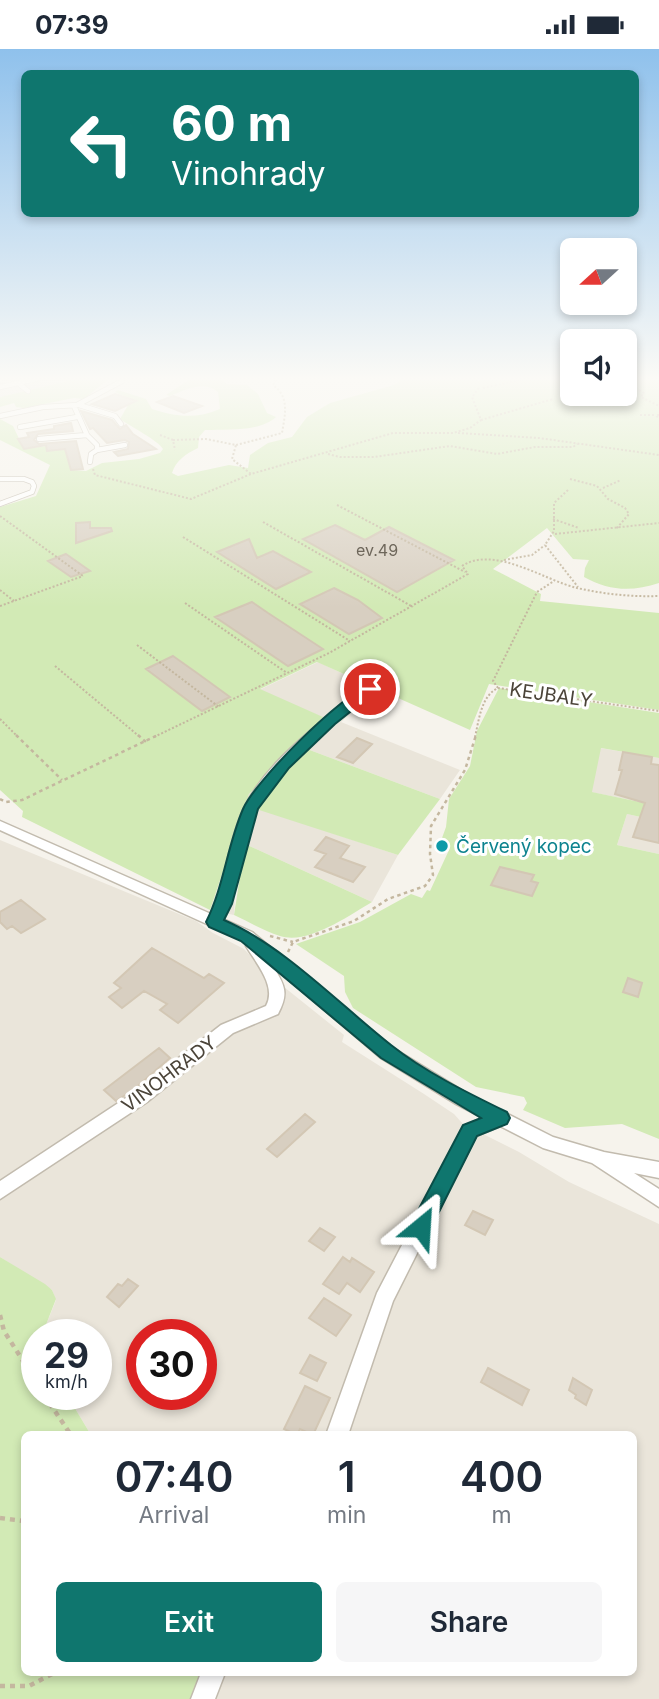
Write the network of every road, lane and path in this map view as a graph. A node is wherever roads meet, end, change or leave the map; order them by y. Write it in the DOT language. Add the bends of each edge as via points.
graph roads {
  1 [pos="91,454"];
  2 [pos="233,454"];
  3 [pos="321,454"];
  4 [pos="328,454"];
  5 [pos="388,454"];
  6 [pos="90,462"];
  7 [pos="251,474"];
  8 [pos="95,475"];
  9 [pos="570,478"];
  10 [pos="0,479"];
  11 [pos="621,480"];
  12 [pos="603,488"];
  13 [pos="568,490"];
  14 [pos="0,505"];
  15 [pos="337,505"];
  16 [pos="0,516"];
  17 [pos="553,519"];
  18 [pos="263,522"];
  19 [pos="659,523"];
  20 [pos="616,529"];
  21 [pos="582,530"];
  22 [pos="553,534"];
  23 [pos="183,537"];
  24 [pos="545,545"];
  25 [pos="501,560"];
  26 [pos="468,574"];
  27 [pos="555,581"];
  28 [pos="578,587"];
  29 [pos="0,590"];
  30 [pos="659,596"];
  31 [pos="14,601"];
  32 [pos="186,603"];
  33 [pos="0,606"];
  34 [pos="413,607"];
  35 [pos="350,641"];
  36 [pos="137,645"];
  37 [pos="55,666"];
  38 [pos="288,673"];
  39 [pos="498,688"];
  40 [pos="370,689"];
  41 [pos="219,707"];
  42 [pos="659,711"];
  43 [pos="0,719"];
  44 [pos="146,742"];
  45 [pos="62,779"];
  46 [pos="0,799"];
  47 [pos="0,825"];
  48 [pos="215,922"];
  49 [pos="247,936"];
  50 [pos="282,965"];
  51 [pos="500,1118"];
  52 [pos="597,1157"];
  53 [pos="659,1170"];
  54 [pos="0,1191"];
  55 [pos="659,1199"];
  56 [pos="0,1315"];
  57 [pos="21,1357"];
  58 [pos="54,1410"];
  59 [pos="68,1431"];
  60 [pos="338,1431"];
  61 [pos="0,1518"];
  62 [pos="21,1521"];
  63 [pos="48,1676"];
  64 [pos="212,1676"];
  65 [pos="0,1686"];
  66 [pos="203,1699"];
  1 -- 6 [label="lane"];
  2 -- 7 [label="path" via="232,459"];
  3 -- 7 [label="path"];
  4 -- 5 [label="path"];
  7 -- 8 [label="path" via="191,499"];
  9 -- 12 [label="path"];
  10 -- 14 [label="lane" via="24,479 34,486 32,492"];
  11 -- 12 [label="path"];
  12 -- 20 [label="path" via="608,499 629,514"];
  13 -- 17 [label="path" via="552,506"];
  15 -- 26 [label="path"];
  16 -- 31 [label="path" via="83,576"];
  17 -- 21 [label="path"];
  17 -- 22 [label="path"];
  18 -- 34 [label="path"];
  19 -- 20 [label="path"];
  20 -- 21 [label="path"];
  21 -- 22 [label="path"];
  22 -- 24 [label="path"];
  23 -- 35 [label="path"];
  24 -- 25 [label="path" via="532,555"];
  24 -- 28 [label="path"];
  25 -- 26 [label="path" via="477,559 462,566"];
  25 -- 27 [label="path"];
  26 -- 34 [label="path"];
  27 -- 28 [label="path"];
  27 -- 39 [label="path" via="537,592 493,681"];
  28 -- 30 [label="path" via="621,596"];
  29 -- 31 [label="path"];
  31 -- 33 [label="path"];
  32 -- 38 [label="path"];
  34 -- 35 [label="path"];
  35 -- 38 [label="path"];
  36 -- 41 [label="path"];
  37 -- 44 [label="path"];
  38 -- 41 [label="path"];
  39 -- 42 [label="path, KEJBALY"];
  39 -- 50 [label="path, KEJBALY" via="490,692 481,710 466,769 432,818 433,876 425,886 388,899 354,921 293,942"];
  40 -- 48 [label="street" via="284,765 251,808"];
  41 -- 44 [label="path"];
  43 -- 45 [label="path"];
  44 -- 45 [label="path"];
  45 -- 46 [label="path" via="22,800"];
  47 -- 48 [label="street"];
  48 -- 49 [label="street"];
  49 -- 50 [label="street"];
  49 -- 54 [label="street, VINOHRADY" via="275,982 278,998 272,1010 227,1029 141,1097"];
  50 -- 51 [label="street" via="387,1053"];
  51 -- 52 [label="street" via="549,1143"];
  51 -- 60 [label="street" via="470,1131 384,1299"];
  52 -- 53 [label="street"];
  52 -- 55 [label="street"];
  56 -- 57 [label="path"];
  58 -- 59 [label="path"];
  61 -- 62 [label="path"];
  63 -- 65 [label="path" via="29,1686"];
  64 -- 66 [label="street"];
}
